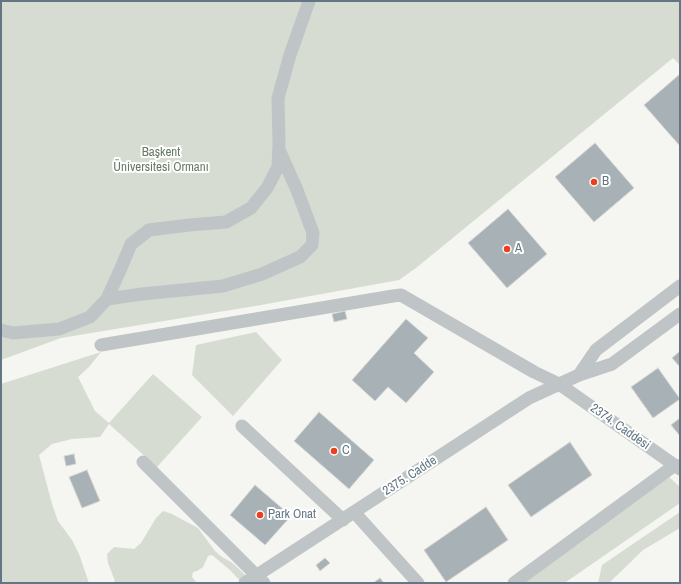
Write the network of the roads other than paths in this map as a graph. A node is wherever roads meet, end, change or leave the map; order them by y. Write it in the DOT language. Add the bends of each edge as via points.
graph roads {
  1 [pos="309,1"];
  2 [pos="279,149"];
  3 [pos="680,286"];
  4 [pos="107,299"];
  5 [pos="680,314"];
  6 [pos="1,330"];
  7 [pos="101,345"];
  8 [pos="579,375"];
  9 [pos="559,384"];
  10 [pos="242,426"];
  11 [pos="143,462"];
  12 [pos="677,467"];
  13 [pos="354,512"];
  14 [pos="343,520"];
  15 [pos="260,579"];
  16 [pos="245,583"];
  17 [pos="418,583"];
  18 [pos="514,583"];
  1 -- 2 [label="street" via="278,98"];
  2 -- 4 [label="street" via="278,167 267,188 251,208 226,222 149,230 131,244"];
  2 -- 4 [label="street" via="313,233 312,245 300,257 262,274 223,286"];
  3 -- 8 [label="street" via="596,350"];
  4 -- 6 [label="street" via="90,318 59,329 13,333"];
  5 -- 8 [label="street, 2375. Cadde" via="612,364"];
  7 -- 9 [label="street, 2374. Caddesi" via="401,295"];
  8 -- 9 [label="street, 2375. Cadde"];
  9 -- 12 [label="street, 2374. Caddesi"];
  9 -- 13 [label="street, 2375. Cadde" via="529,398"];
  10 -- 14 [label="street"];
  11 -- 15 [label="street"];
  12 -- 18 [label="street"];
  13 -- 14 [label="street, 2375. Cadde"];
  13 -- 17 [label="street"];
  14 -- 15 [label="street, 2375. Cadde"];
  15 -- 16 [label="street, 2375. Cadde"];
}
